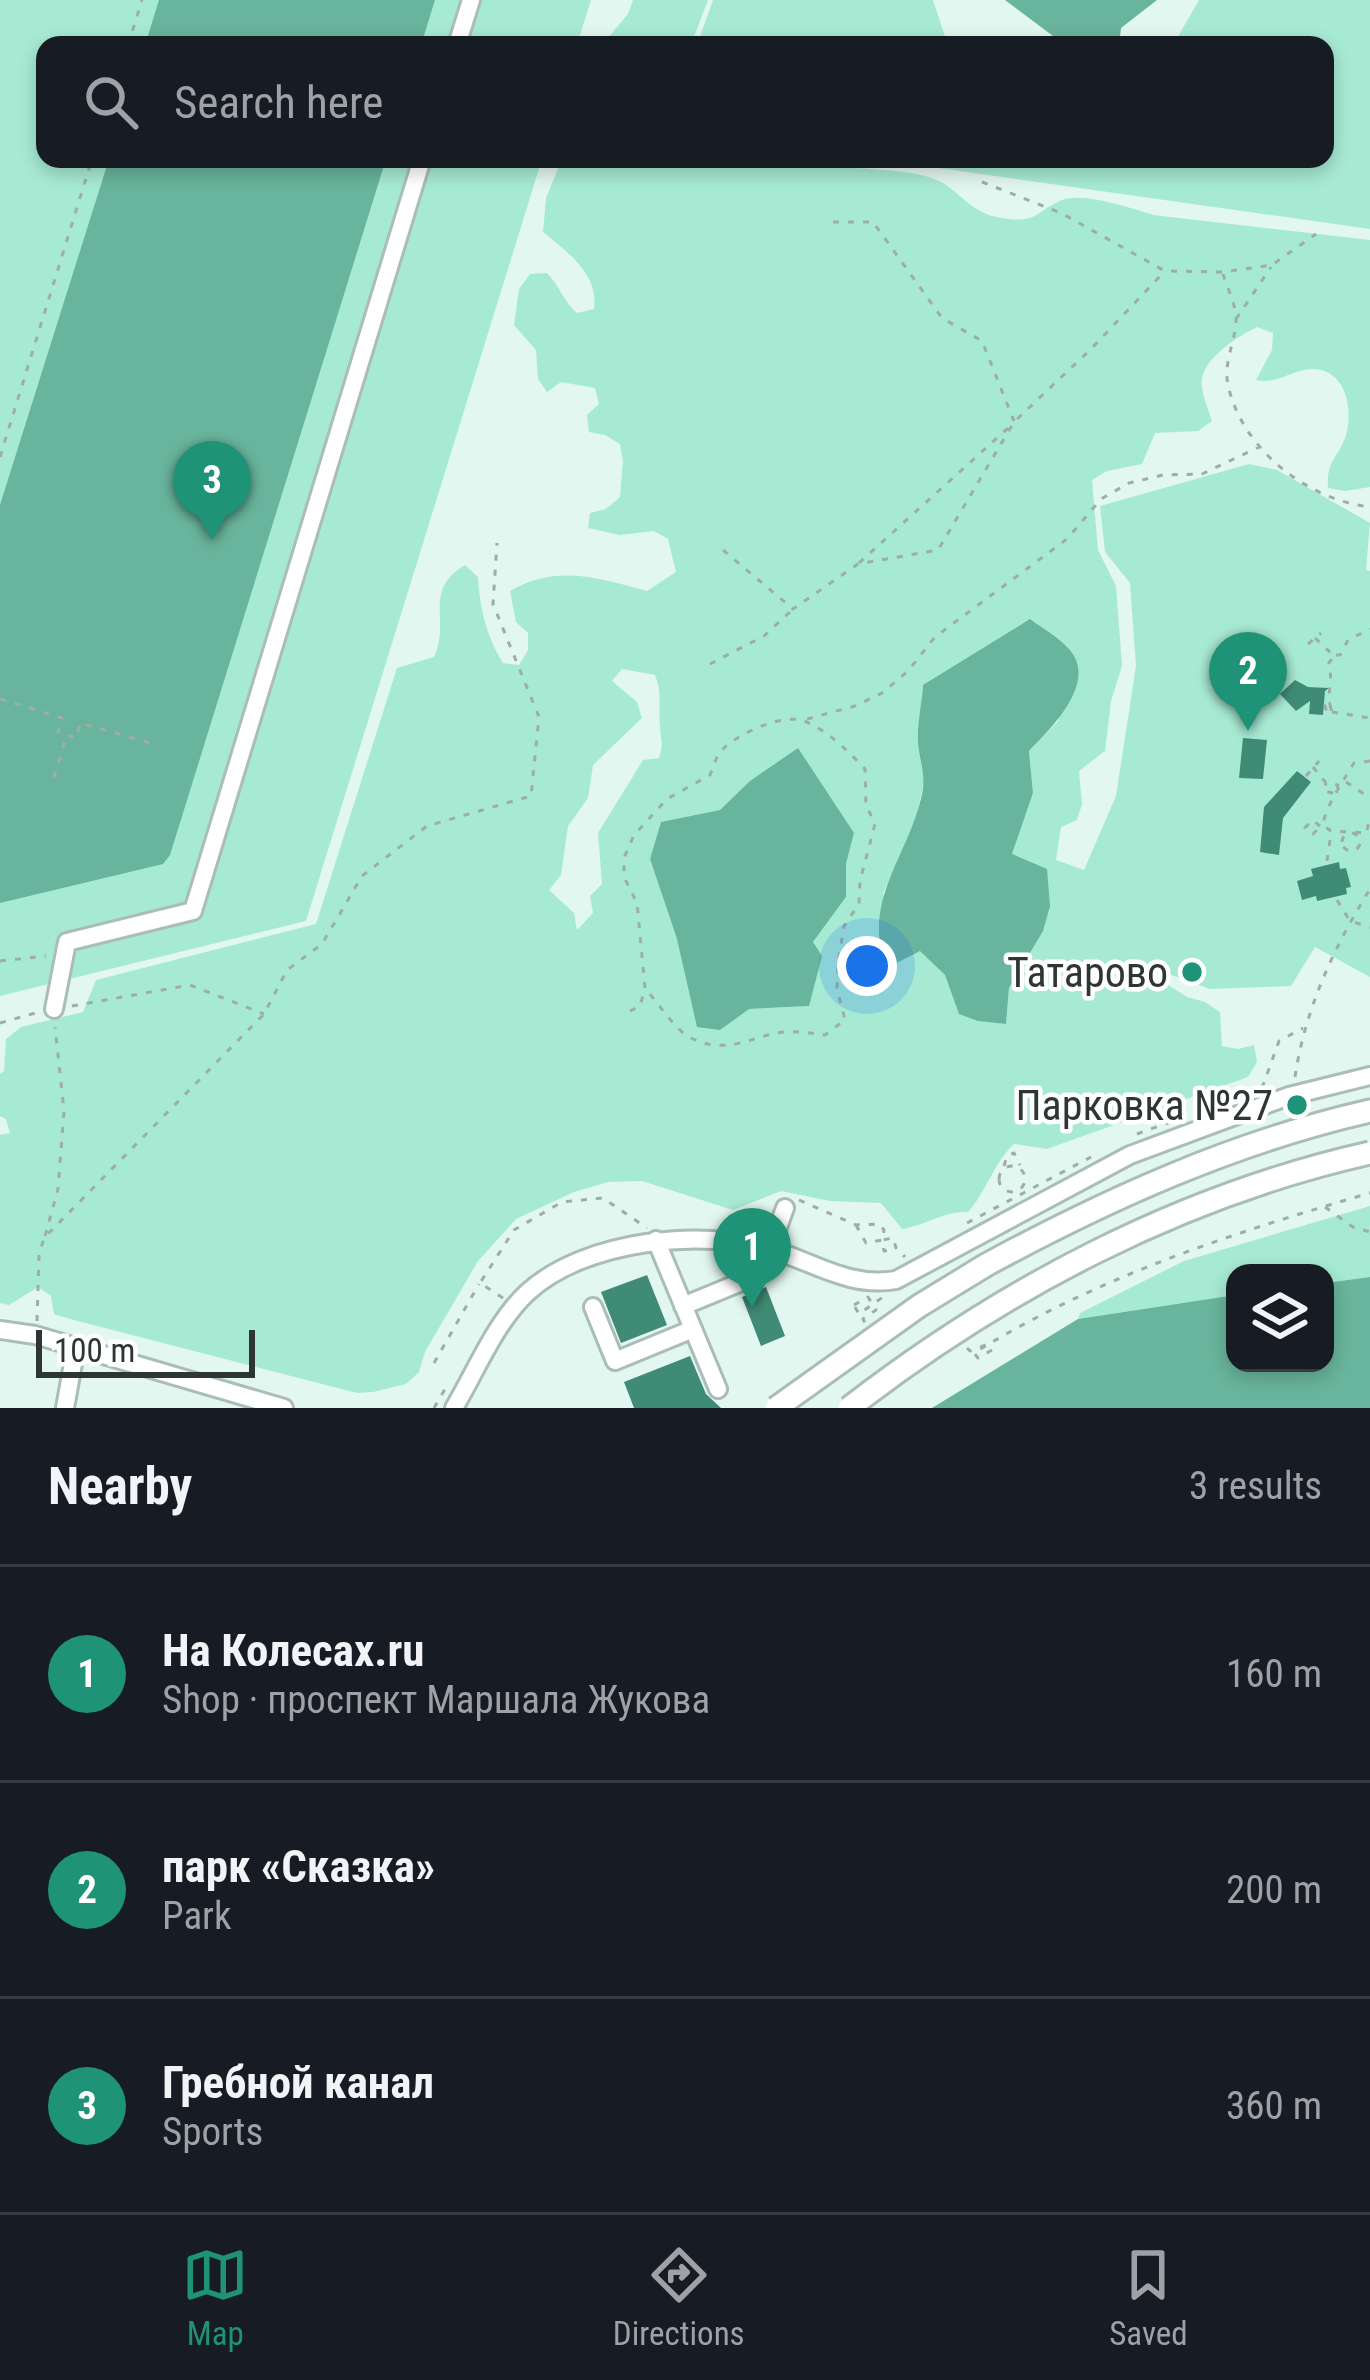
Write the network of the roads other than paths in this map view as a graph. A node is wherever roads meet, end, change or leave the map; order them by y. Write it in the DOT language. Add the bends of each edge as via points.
graph roads {
  1 [pos="471,0"];
  2 [pos="460,36"];
  3 [pos="419,168"];
  4 [pos="54,1009"];
  5 [pos="1370,1076"];
  6 [pos="1370,1111"];
  7 [pos="1370,1153"];
  8 [pos="785,1208"];
  9 [pos="656,1240"];
  10 [pos="749,1244"];
  11 [pos="770,1249"];
  12 [pos="683,1306"];
  13 [pos="593,1307"];
  14 [pos="693,1329"];
  15 [pos="0,1330"];
  16 [pos="76,1347"];
  17 [pos="718,1389"];
  18 [pos="64,1408"];
  19 [pos="284,1408"];
  20 [pos="454,1408"];
  21 [pos="776,1408"];
  22 [pos="849,1408"];
  1 -- 2 [label="street"];
  3 -- 4 [label="street" via="193,911 67,942"];
  5 -- 11 [label="street" via="1289,1096 1130,1155 896,1280 849,1280"];
  6 -- 21 [label="main road, bridge" via="1231,1152 1054,1229 919,1306"];
  7 -- 22 [label="main road, bridge" via="1177,1215 1037,1280"];
  8 -- 11 [label="street"];
  9 -- 10 [label="street"];
  9 -- 12 [label="street"];
  9 -- 20 [label="street" via="564,1269 529,1291"];
  10 -- 11 [label="street"];
  10 -- 12 [label="street" via="746,1280"];
  12 -- 14 [label="street"];
  13 -- 14 [label="street" via="615,1361"];
  14 -- 17 [label="street"];
  15 -- 16 [label="street"];
  16 -- 18 [label="street"];
  16 -- 19 [label="street"];
}
